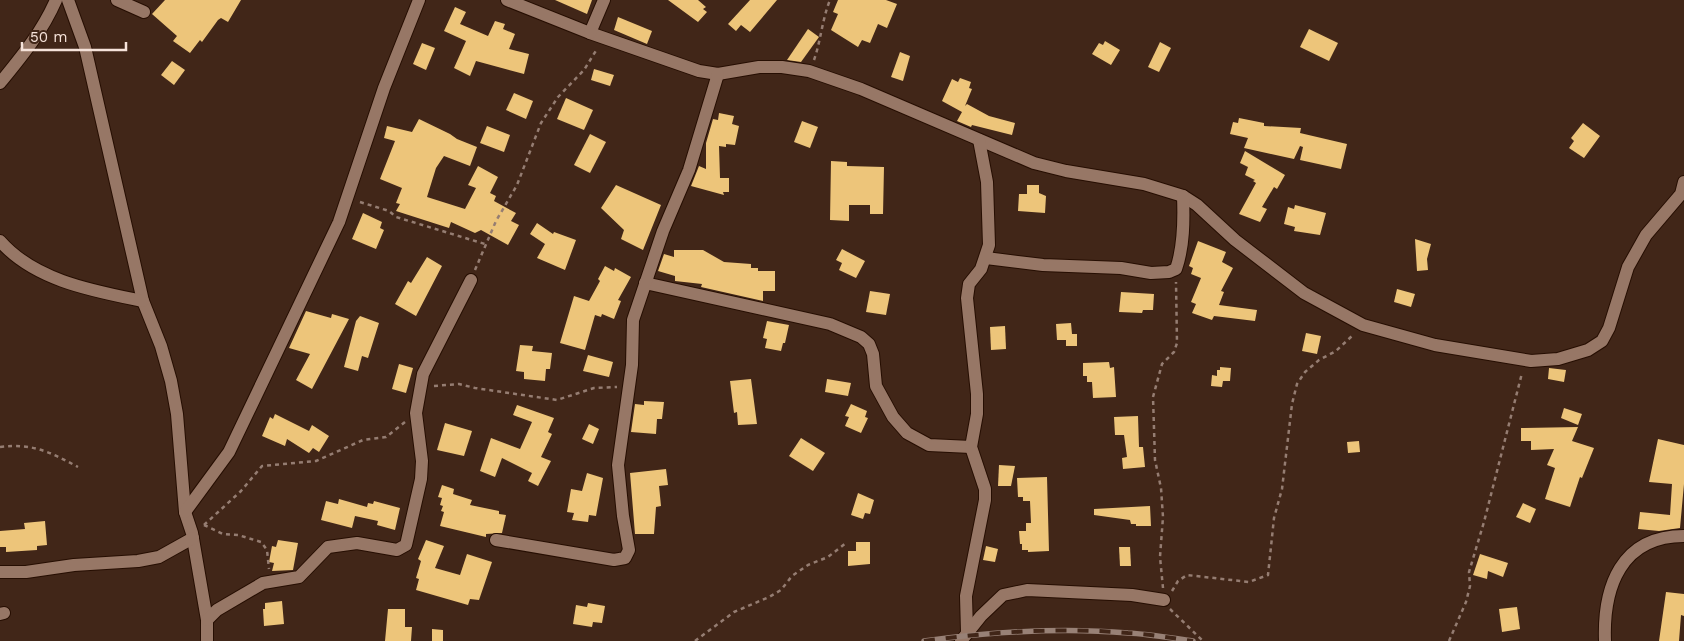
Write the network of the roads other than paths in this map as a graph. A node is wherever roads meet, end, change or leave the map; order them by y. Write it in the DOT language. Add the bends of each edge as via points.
graph roads {
  1 [pos="56,0"];
  2 [pos="68,0"];
  3 [pos="117,0"];
  4 [pos="419,0"];
  5 [pos="507,0"];
  6 [pos="604,0"];
  7 [pos="144,12"];
  8 [pos="590,33"];
  9 [pos="718,74"];
  10 [pos="0,83"];
  11 [pos="979,140"];
  12 [pos="1684,182"];
  13 [pos="1183,196"];
  14 [pos="0,241"];
  15 [pos="986,258"];
  16 [pos="471,280"];
  17 [pos="645,283"];
  18 [pos="143,301"];
  19 [pos="972,447"];
  20 [pos="185,512"];
  21 [pos="192,535"];
  22 [pos="1684,536"];
  23 [pos="496,540"];
  24 [pos="0,572"];
  25 [pos="1164,600"];
  26 [pos="207,620"];
  27 [pos="964,636"];
  28 [pos="207,641"];
  29 [pos="1606,641"];
  1 -- 10 [label="street" via="30,48"];
  2 -- 18 [label="street" via="85,47"];
  3 -- 7 [label="street"];
  4 -- 20 [label="street" via="384,88 349,197 229,452"];
  5 -- 8 [label="street"];
  6 -- 8 [label="street"];
  8 -- 9 [label="street" via="699,71"];
  9 -- 11 [label="street" via="782,67 810,71 861,89"];
  9 -- 17 [label="street" via="689,170"];
  11 -- 13 [label="street" via="1034,163 1144,184"];
  11 -- 15 [label="street" via="987,182 989,245"];
  12 -- 13 [label="street" via="1681,194 1646,235 1628,267 1602,341 1588,350 1558,359 1524,359 1435,344 1363,325 1304,293"];
  13 -- 15 [label="street" via="1182,239 1176,269 1169,272 1044,266"];
  14 -- 18 [label="street" via="39,270 66,282"];
  15 -- 19 [label="street" via="967,290 977,394"];
  16 -- 26 [label="street" via="423,374 419,390 416,413 421,479 406,545 397,550 357,543 328,547 299,577 270,580 245,592"];
  17 -- 19 [label="street" via="830,324 861,337 873,354 876,386 893,417 907,433 928,445"];
  17 -- 23 [label="street" via="633,320 632,365 618,464 629,550 625,558 614,560"];
  18 -- 20 [label="street" via="171,382 177,414"];
  19 -- 27 [label="street" via="985,488 985,500 966,596"];
  20 -- 21 [label="street"];
  21 -- 24 [label="street" via="158,557 138,561"];
  21 -- 26 [label="street"];
  22 -- 29 [label="street" via="1655,540 1631,554 1618,568 1610,588"];
  25 -- 27 [label="street" via="1132,595 1027,590 1003,595"];
  26 -- 28 [label="street"];
}
